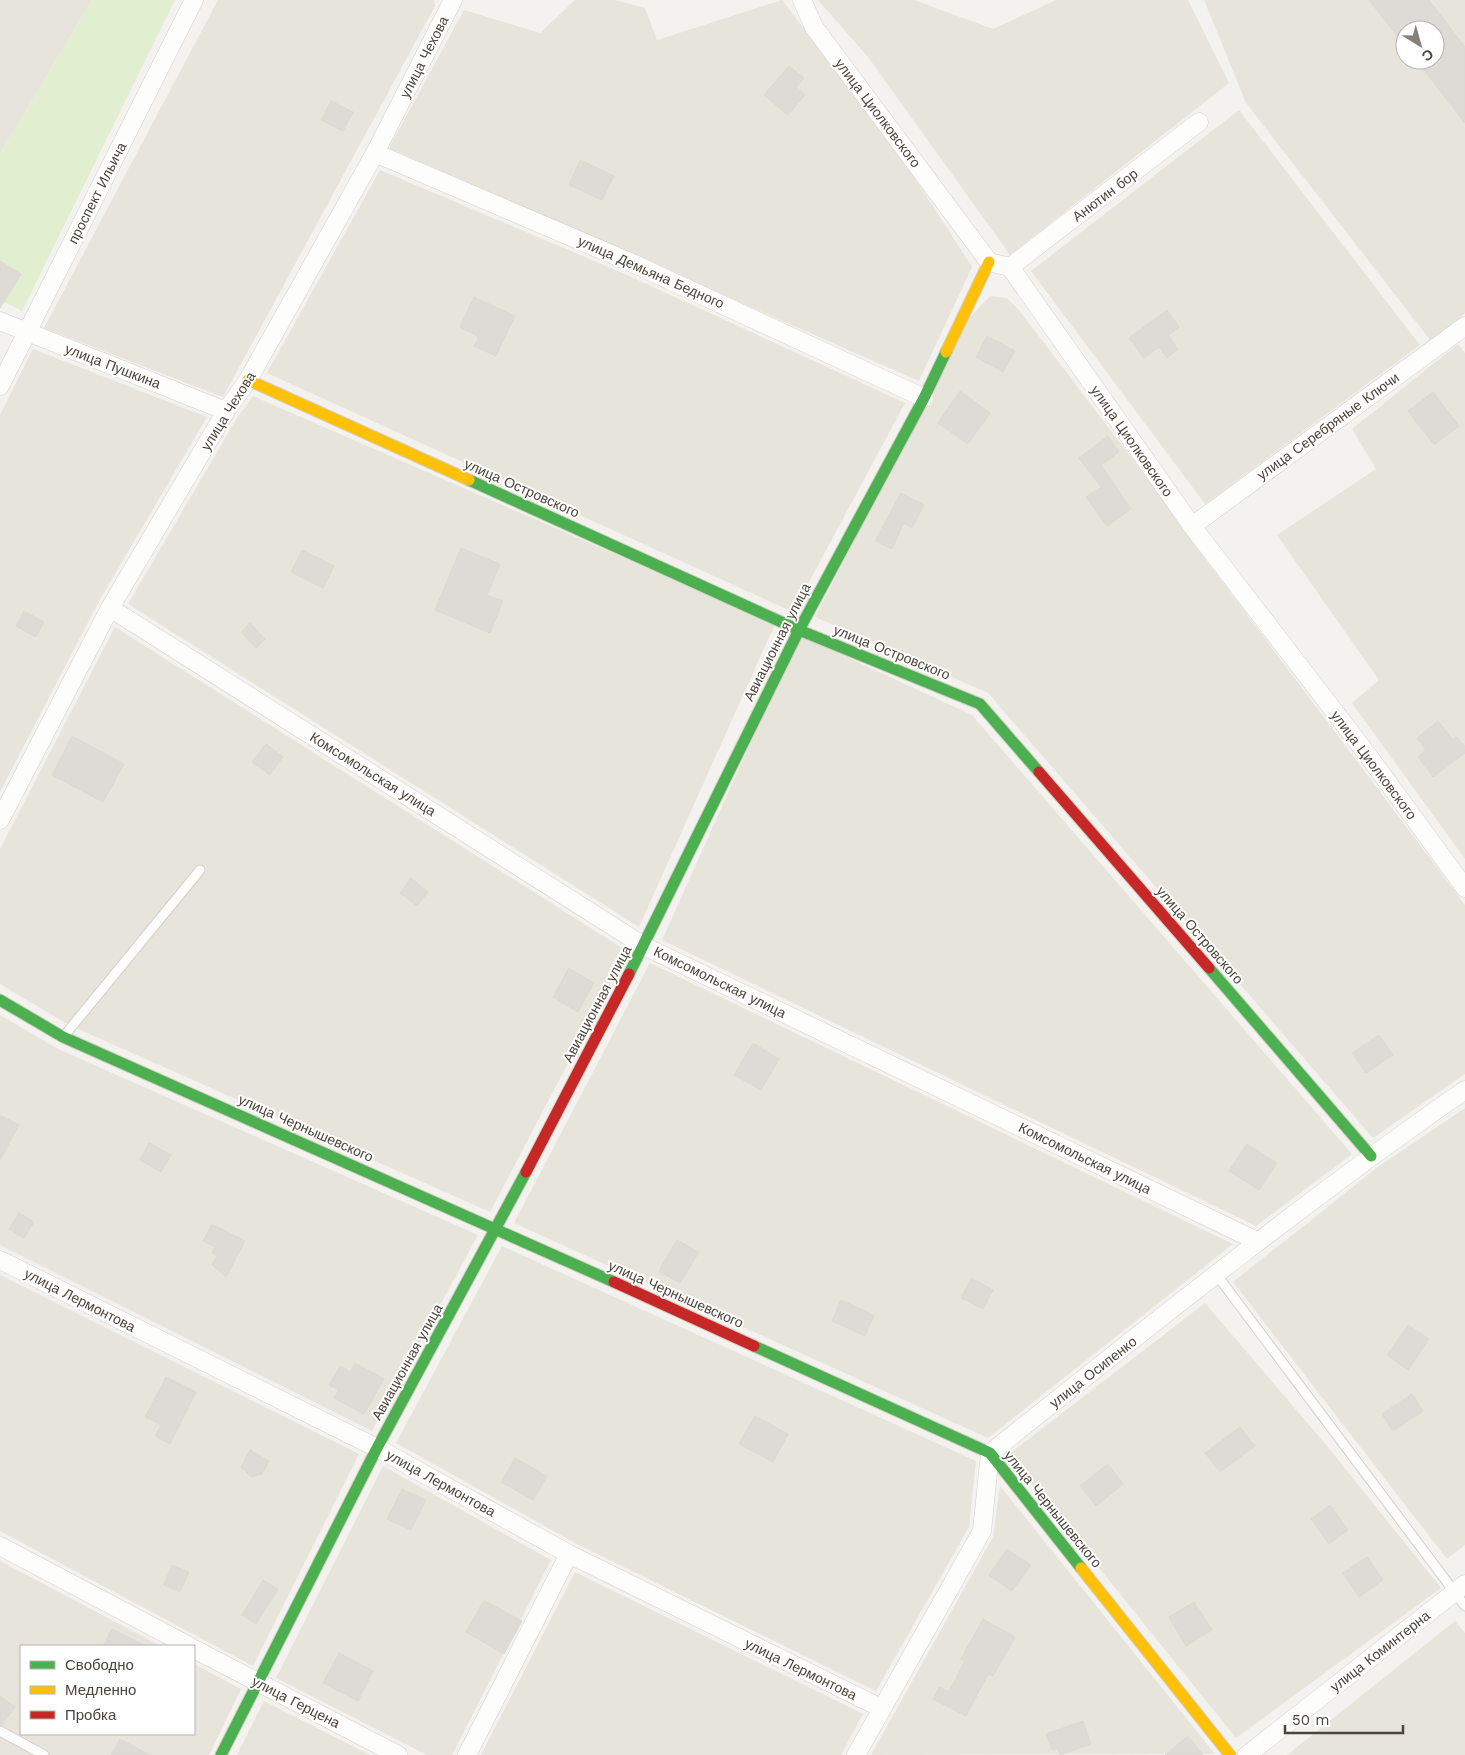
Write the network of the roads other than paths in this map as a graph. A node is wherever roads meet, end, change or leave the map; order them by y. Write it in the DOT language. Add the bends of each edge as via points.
graph roads {
  1 [pos="194,0"];
  2 [pos="453,0"];
  3 [pos="802,0"];
  4 [pos="1199,122"];
  5 [pos="375,154"];
  6 [pos="989,262"];
  7 [pos="1010,267"];
  8 [pos="0,321"];
  9 [pos="1464,328"];
  10 [pos="27,333"];
  11 [pos="248,380"];
  12 [pos="0,386"];
  13 [pos="924,398"];
  14 [pos="226,410"];
  15 [pos="1192,526"];
  16 [pos="110,608"];
  17 [pos="799,630"];
  18 [pos="0,820"];
  19 [pos="200,870"];
  20 [pos="1465,888"];
  21 [pos="644,946"];
  22 [pos="0,1000"];
  23 [pos="63,1037"];
  24 [pos="1465,1090"];
  25 [pos="1371,1156"];
  26 [pos="496,1229"];
  27 [pos="1257,1241"];
  28 [pos="0,1260"];
  29 [pos="1216,1274"];
  30 [pos="378,1448"];
  31 [pos="990,1454"];
  32 [pos="0,1546"];
  33 [pos="569,1554"];
  34 [pos="1461,1594"];
  35 [pos="187,1645"];
  36 [pos="195,1650"];
  37 [pos="258,1683"];
  38 [pos="881,1708"];
  39 [pos="0,1731"];
  40 [pos="44,1755"];
  41 [pos="221,1755"];
  42 [pos="398,1755"];
  43 [pos="467,1755"];
  44 [pos="856,1755"];
  45 [pos="1230,1755"];
  46 [pos="1247,1755"];
  1 -- 10 [label="street, проспект Ильича"];
  2 -- 5 [label="street, улица Чехова"];
  3 -- 6 [label="street, улица Циолковского" via="814,27"];
  4 -- 7 [label="street, Анютин бор"];
  5 -- 11 [label="street, улица Чехова"];
  5 -- 13 [label="street, улица Демьяна Бедного" via="632,263"];
  6 -- 7 [label="street"];
  6 -- 13 [label="street, Авиационная улица"];
  7 -- 15 [label="street, улица Циолковского"];
  8 -- 10 [label="street, улица Пушкина"];
  9 -- 15 [label="street, улица Серебряные Ключи"];
  10 -- 12 [label="street, проспект Ильича"];
  10 -- 14 [label="street, улица Пушкина"];
  11 -- 14 [label="street, улица Чехова"];
  11 -- 17 [label="street, улица Островского"];
  13 -- 17 [label="street, Авиационная улица"];
  14 -- 16 [label="street, улица Чехова"];
  15 -- 20 [label="street, улица Циолковского"];
  16 -- 18 [label="street, улица Чехова"];
  16 -- 21 [label="street, Комсомольская улица"];
  17 -- 21 [label="street, Авиационная улица"];
  17 -- 25 [label="street, улица Островского" via="980,704"];
  19 -- 23 [label="lane"];
  21 -- 26 [label="street, Авиационная улица"];
  21 -- 27 [label="street, Комсомольская улица"];
  22 -- 23 [label="street, улица Чернышевского"];
  23 -- 26 [label="street, улица Чернышевского"];
  24 -- 25 [label="street, улица Осипенко"];
  25 -- 27 [label="street, улица Осипенко"];
  26 -- 30 [label="street, Авиационная улица"];
  26 -- 31 [label="street, улица Чернышевского"];
  27 -- 29 [label="street, улица Осипенко"];
  28 -- 30 [label="street, улица Лермонтова"];
  29 -- 31 [label="street, улица Осипенко"];
  29 -- 34 [label="lane"];
  30 -- 33 [label="street, улица Лермонтова"];
  30 -- 37 [label="street, Авиационная улица"];
  31 -- 38 [label="street" via="982,1531"];
  31 -- 45 [label="street, улица Чернышевского"];
  32 -- 35 [label="street"];
  33 -- 38 [label="street, улица Лермонтова"];
  33 -- 43 [label="street"];
  34 -- 46 [label="street, улица Коминтерна"];
  36 -- 37 [label="street, улица Герцена"];
  37 -- 41 [label="street, Авиационная улица"];
  37 -- 42 [label="street, улица Герцена"];
  38 -- 44 [label="street"];
  39 -- 40 [label="lane"];
}
